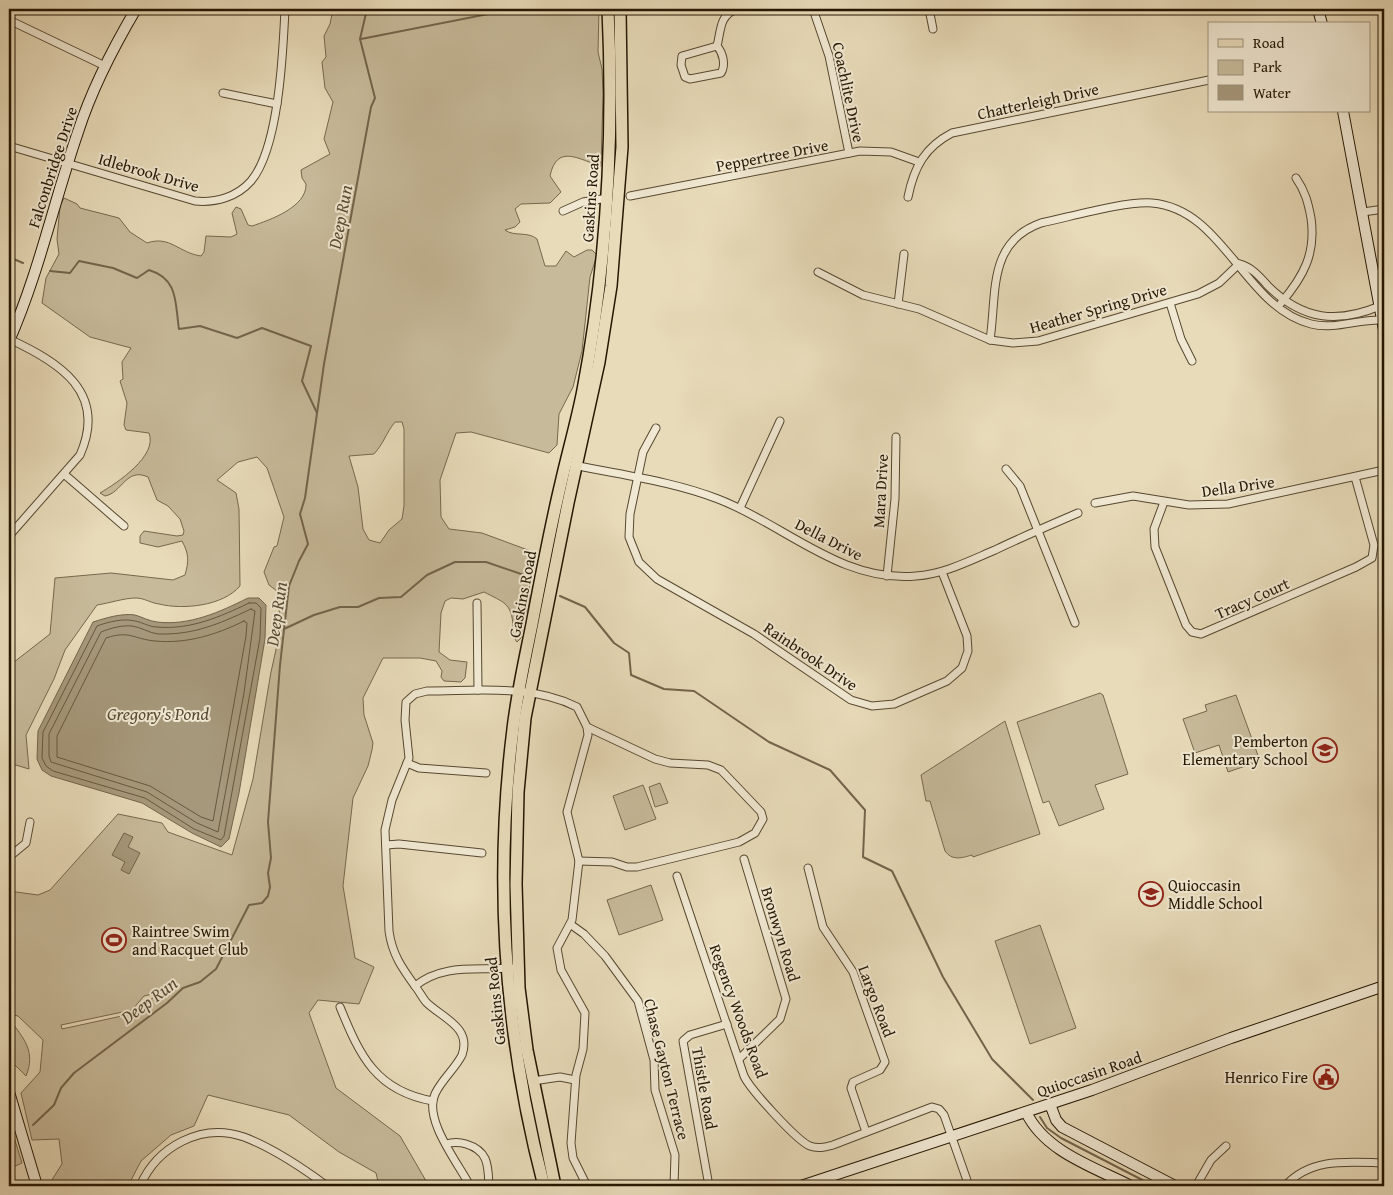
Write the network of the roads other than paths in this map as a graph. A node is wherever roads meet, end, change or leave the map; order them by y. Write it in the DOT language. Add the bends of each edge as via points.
graph roads {
  1 [pos="136,9"];
  2 [pos="285,9"];
  3 [pos="608,9"];
  4 [pos="620,9"];
  5 [pos="736,9"];
  6 [pos="813,9"];
  7 [pos="929,9"];
  8 [pos="1318,9"];
  9 [pos="9,20"];
  10 [pos="1321,22"];
  11 [pos="933,29"];
  12 [pos="716,46"];
  13 [pos="105,66"];
  14 [pos="1208,80"];
  15 [pos="223,93"];
  16 [pos="277,104"];
  17 [pos="1343,112"];
  18 [pos="9,146"];
  19 [pos="849,153"];
  20 [pos="919,162"];
  21 [pos="68,163"];
  22 [pos="1296,178"];
  23 [pos="619,197"];
  24 [pos="908,197"];
  25 [pos="1384,209"];
  26 [pos="563,211"];
  27 [pos="1363,212"];
  28 [pos="904,254"];
  29 [pos="1239,264"];
  30 [pos="818,272"];
  31 [pos="1284,300"];
  32 [pos="1170,303"];
  33 [pos="898,304"];
  34 [pos="1380,306"];
  35 [pos="1278,307"];
  36 [pos="1383,325"];
  37 [pos="9,340"];
  38 [pos="990,340"];
  39 [pos="1192,361"];
  40 [pos="780,421"];
  41 [pos="656,428"];
  42 [pos="896,437"];
  43 [pos="572,464"];
  44 [pos="1006,469"];
  45 [pos="1384,470"];
  46 [pos="64,474"];
  47 [pos="1356,477"];
  48 [pos="639,478"];
  49 [pos="1164,502"];
  50 [pos="1095,503"];
  51 [pos="740,508"];
  52 [pos="1078,512"];
  53 [pos="124,526"];
  54 [pos="1037,531"];
  55 [pos="9,536"];
  56 [pos="942,572"];
  57 [pos="887,576"];
  58 [pos="477,603"];
  59 [pos="1075,623"];
  60 [pos="478,690"];
  61 [pos="525,692"];
  62 [pos="587,727"];
  63 [pos="407,763"];
  64 [pos="486,774"];
  65 [pos="30,822"];
  66 [pos="386,845"];
  67 [pos="482,853"];
  68 [pos="9,857"];
  69 [pos="744,859"];
  70 [pos="579,861"];
  71 [pos="808,868"];
  72 [pos="677,876"];
  73 [pos="570,924"];
  74 [pos="513,967"];
  75 [pos="415,986"];
  76 [pos="1384,986"];
  77 [pos="340,1007"];
  78 [pos="727,1024"];
  79 [pos="739,1059"];
  80 [pos="576,1080"];
  81 [pos="533,1081"];
  82 [pos="9,1092"];
  83 [pos="433,1101"];
  84 [pos="1050,1104"];
  85 [pos="1026,1112"];
  86 [pos="866,1132"];
  87 [pos="951,1137"];
  88 [pos="446,1144"];
  89 [pos="1226,1146"];
  90 [pos="1384,1163"];
  91 [pos="30,1164"];
  92 [pos="826,1182"];
  93 [pos="31,1186"];
  94 [pos="37,1186"];
  95 [pos="140,1186"];
  96 [pos="326,1186"];
  97 [pos="470,1186"];
  98 [pos="490,1186"];
  99 [pos="544,1186"];
  100 [pos="555,1186"];
  101 [pos="587,1186"];
  102 [pos="674,1186"];
  103 [pos="709,1186"];
  104 [pos="801,1186"];
  105 [pos="969,1186"];
  106 [pos="1131,1186"];
  107 [pos="1175,1186"];
  108 [pos="1196,1186"];
  109 [pos="1285,1186"];
  1 -- 13 [label="street, Falconbridge Drive"];
  2 -- 16 [label="street, Idlebrook Drive"];
  3 -- 23 [label="main road, Gaskins Road" via="611,124"];
  4 -- 23 [label="main road, Gaskins Road" via="623,100"];
  5 -- 12 [label="street" via="724,18"];
  6 -- 19 [label="street, Coachlite Drive" via="829,56"];
  7 -- 11 [label="street"];
  8 -- 10 [label="street"];
  9 -- 13 [label="street"];
  12 -- 12 [label="street" via="682,56 685,77 690,79 721,73 724,67 722,53"];
  13 -- 21 [label="street, Falconbridge Drive" via="87,105"];
  14 -- 20 [label="street, Chatterleigh Drive" via="961,131 938,141"];
  15 -- 16 [label="street"];
  16 -- 21 [label="street, Idlebrook Drive" via="258,170 244,188 219,200 196,201"];
  17 -- 27 [label="street"];
  18 -- 21 [label="street, Idlebrook Drive"];
  19 -- 20 [label="street, Peppertree Drive" via="882,151"];
  19 -- 23 [label="street, Peppertree Drive"];
  20 -- 24 [label="street, Chatterleigh Drive"];
  21 -- 37 [label="street, Falconbridge Drive" via="32,280"];
  22 -- 31 [label="street" via="1307,200 1312,249 1303,275"];
  23 -- 26 [label="street, Peppertree Drive" via="583,202"];
  23 -- 43 [label="main road, Gaskins Road" via="608,306"];
  25 -- 27 [label="street"];
  27 -- 34 [label="street"];
  28 -- 33 [label="street"];
  29 -- 31 [label="street" via="1251,268"];
  29 -- 32 [label="street, Heather Spring Drive" via="1219,284"];
  29 -- 35 [label="street" via="1243,274"];
  29 -- 38 [label="street" via="1194,219 1163,204 1137,204 1041,223 1020,233 1001,256"];
  30 -- 33 [label="street, Heather Spring Drive" via="863,295"];
  31 -- 34 [label="street" via="1304,312 1329,317"];
  31 -- 35 [label="street"];
  32 -- 38 [label="street, Heather Spring Drive" via="1038,341 1013,343"];
  32 -- 39 [label="street"];
  33 -- 38 [label="street, Heather Spring Drive" via="920,309"];
  34 -- 36 [label="street"];
  35 -- 36 [label="street" via="1300,320 1324,326"];
  37 -- 46 [label="street" via="55,363 71,379 82,398 88,417 86,441 80,455"];
  40 -- 51 [label="street"];
  41 -- 48 [label="street, Rainbrook Drive" via="646,444"];
  42 -- 57 [label="street, Mara Drive" via="895,499"];
  43 -- 48 [label="street, Della Drive"];
  43 -- 61 [label="main road, Gaskins Road"];
  44 -- 54 [label="street" via="1017,480"];
  45 -- 47 [label="street, Della Drive"];
  46 -- 53 [label="street"];
  46 -- 55 [label="street"];
  47 -- 49 [label="street, Della Drive" via="1228,504 1198,506"];
  47 -- 49 [label="street, Tracy Court" via="1374,545 1372,558 1201,634 1192,632 1186,625 1155,547 1154,530"];
  48 -- 51 [label="street, Della Drive" via="698,492"];
  48 -- 56 [label="street, Rainbrook Drive" via="629,527 633,550 644,569 761,638 821,682 857,702 872,706 894,704 947,681 962,668 968,651 967,636"];
  49 -- 50 [label="street, Della Drive" via="1128,496"];
  51 -- 57 [label="street, Della Drive" via="844,565 860,572"];
  52 -- 54 [label="street, Della Drive"];
  54 -- 56 [label="street, Della Drive"];
  54 -- 59 [label="street"];
  56 -- 57 [label="street, Della Drive"];
  58 -- 60 [label="street"];
  60 -- 61 [label="street"];
  60 -- 63 [label="street" via="419,692 406,702"];
  61 -- 62 [label="street" via="564,700 577,708"];
  61 -- 74 [label="main road, Gaskins Road" via="518,792"];
  62 -- 70 [label="street" via="588,735 567,812"];
  62 -- 70 [label="street" via="655,759 708,765 721,770 761,812 763,819 755,833 739,842 636,867"];
  63 -- 64 [label="street" via="419,768"];
  63 -- 66 [label="street" via="388,812"];
  65 -- 68 [label="street" via="26,843"];
  66 -- 67 [label="street"];
  66 -- 75 [label="street" via="390,942 401,968"];
  69 -- 79 [label="street, Bronwyn Road" via="786,999 780,1019"];
  70 -- 73 [label="street"];
  71 -- 86 [label="street, Largo Road" via="823,926 853,972 885,1062 880,1070 853,1082"];
  72 -- 78 [label="street, Regency Woods Road"];
  73 -- 80 [label="street" via="558,943 557,958 585,1013 583,1049"];
  73 -- 102 [label="street, Chase Gayton Terrace" via="605,956 638,1002 654,1060 655,1090 675,1155"];
  74 -- 75 [label="street" via="444,970"];
  74 -- 81 [label="main road, Gaskins Road"];
  74 -- 99 [label="main road, Gaskins Road" via="518,1065"];
  75 -- 83 [label="street" via="427,1002 454,1022 464,1043 459,1061"];
  76 -- 84 [label="street, Quioccasin Road"];
  77 -- 83 [label="street" via="359,1052 377,1074 411,1096"];
  78 -- 79 [label="street, Regency Woods Road"];
  78 -- 103 [label="street, Thistle Road" via="690,1035 683,1041"];
  79 -- 86 [label="street, Regency Woods Road" via="750,1088 809,1146 823,1148"];
  80 -- 81 [label="street" via="560,1077"];
  80 -- 101 [label="street" via="571,1143 573,1158"];
  81 -- 100 [label="main road, Gaskins Road"];
  82 -- 91 [label="street"];
  83 -- 88 [label="street" via="438,1129"];
  84 -- 85 [label="street, Quioccasin Road"];
  84 -- 107 [label="street" via="1062,1127"];
  85 -- 87 [label="street, Quioccasin Road"];
  85 -- 106 [label="street" via="1049,1142"];
  86 -- 87 [label="street, Regency Woods Road" via="934,1107 942,1111"];
  87 -- 92 [label="street, Quioccasin Road"];
  87 -- 105 [label="street, Regency Woods Road"];
  88 -- 97 [label="street"];
  88 -- 98 [label="street" via="464,1144 482,1152 487,1159"];
  89 -- 108 [label="street" via="1211,1160"];
  90 -- 109 [label="street" via="1315,1165 1299,1173"];
  91 -- 93 [label="street"];
  91 -- 94 [label="street"];
  92 -- 104 [label="street, Quioccasin Road"];
  95 -- 96 [label="street" via="155,1160 168,1148 194,1136 218,1133 243,1137 259,1144"];
}
